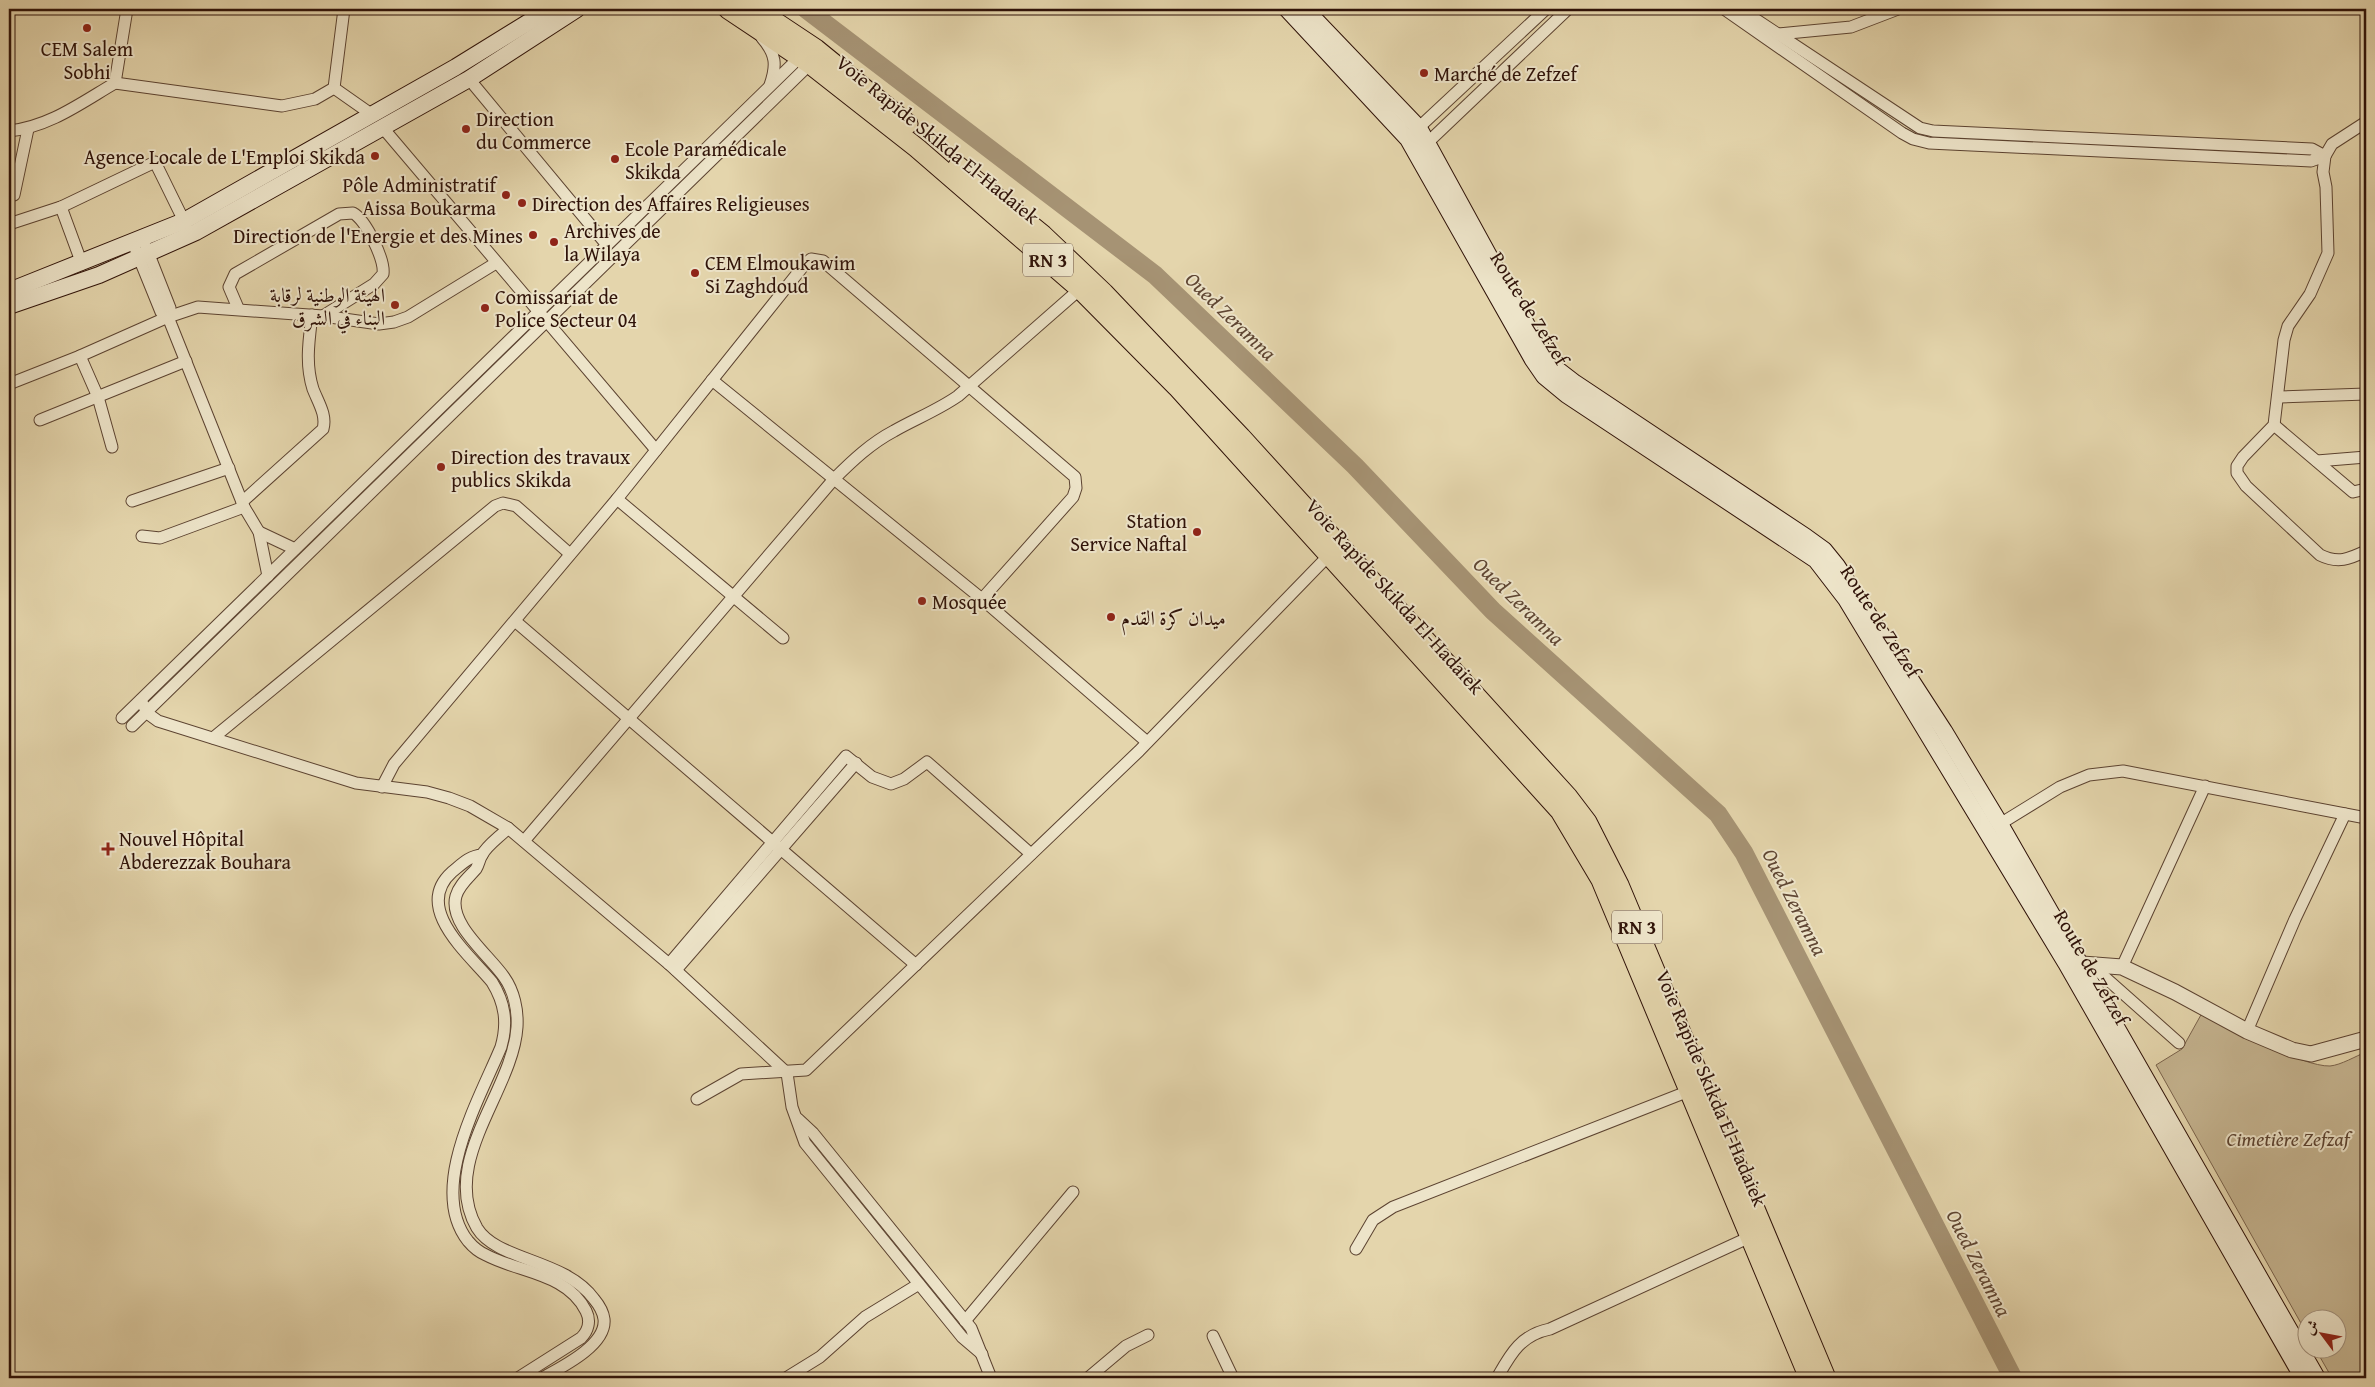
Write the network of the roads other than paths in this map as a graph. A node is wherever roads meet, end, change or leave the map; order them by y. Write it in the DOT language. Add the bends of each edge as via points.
graph roads {
  1 [pos="127,9"];
  2 [pos="344,9"];
  3 [pos="550,9"];
  4 [pos="577,9"];
  5 [pos="728,9"];
  6 [pos="1287,9"];
  7 [pos="1305,9"];
  8 [pos="1546,9"];
  9 [pos="1568,9"];
  10 [pos="1724,9"];
  11 [pos="1740,9"];
  12 [pos="1898,9"];
  13 [pos="754,17"];
  14 [pos="1778,34"];
  15 [pos="811,55"];
  16 [pos="469,79"];
  17 [pos="115,83"];
  18 [pos="334,88"];
  19 [pos="769,88"];
  20 [pos="371,114"];
  21 [pos="2366,122"];
  22 [pos="383,128"];
  23 [pos="28,129"];
  24 [pos="9,131"];
  25 [pos="1418,140"];
  26 [pos="2325,156"];
  27 [pos="14,195"];
  28 [pos="61,206"];
  29 [pos="184,221"];
  30 [pos="9,224"];
  31 [pos="138,240"];
  32 [pos="607,245"];
  33 [pos="144,256"];
  34 [pos="496,263"];
  35 [pos="82,264"];
  36 [pos="1080,289"];
  37 [pos="9,291"];
  38 [pos="9,306"];
  39 [pos="238,308"];
  40 [pos="538,312"];
  41 [pos="318,316"];
  42 [pos="168,317"];
  43 [pos="546,322"];
  44 [pos="80,356"];
  45 [pos="186,361"];
  46 [pos="712,380"];
  47 [pos="9,384"];
  48 [pos="968,387"];
  49 [pos="2366,394"];
  50 [pos="98,397"];
  51 [pos="2278,397"];
  52 [pos="40,420"];
  53 [pos="2274,425"];
  54 [pos="112,447"];
  55 [pos="656,450"];
  56 [pos="2366,457"];
  57 [pos="2317,461"];
  58 [pos="228,468"];
  59 [pos="834,479"];
  60 [pos="2366,489"];
  61 [pos="617,499"];
  62 [pos="132,501"];
  63 [pos="243,504"];
  64 [pos="259,532"];
  65 [pos="142,536"];
  66 [pos="295,549"];
  67 [pos="1334,550"];
  68 [pos="2366,551"];
  69 [pos="570,554"];
  70 [pos="268,576"];
  71 [pos="733,597"];
  72 [pos="982,599"];
  73 [pos="515,621"];
  74 [pos="784,638"];
  75 [pos="141,700"];
  76 [pos="147,712"];
  77 [pos="122,718"];
  78 [pos="628,719"];
  79 [pos="132,726"];
  80 [pos="213,738"];
  81 [pos="1147,742"];
  82 [pos="856,763"];
  83 [pos="2205,786"];
  84 [pos="382,787"];
  85 [pos="2345,814"];
  86 [pos="2366,818"];
  87 [pos="2000,824"];
  88 [pos="508,828"];
  89 [pos="524,841"];
  90 [pos="776,846"];
  91 [pos="1031,854"];
  92 [pos="482,855"];
  93 [pos="2079,963"];
  94 [pos="916,965"];
  95 [pos="673,967"];
  96 [pos="2122,968"];
  97 [pos="2247,1030"];
  98 [pos="2366,1039"];
  99 [pos="2179,1043"];
  100 [pos="787,1073"];
  101 [pos="1689,1091"];
  102 [pos="697,1099"];
  103 [pos="797,1118"];
  104 [pos="1073,1192"];
  105 [pos="1750,1237"];
  106 [pos="1356,1249"];
  107 [pos="919,1284"];
  108 [pos="590,1294"];
  109 [pos="580,1301"];
  110 [pos="965,1321"];
  111 [pos="1148,1335"];
  112 [pos="1212,1336"];
  113 [pos="982,1354"];
  114 [pos="518,1378"];
  115 [pos="542,1378"];
  116 [pos="786,1378"];
  117 [pos="991,1378"];
  118 [pos="1088,1378"];
  119 [pos="1233,1378"];
  120 [pos="1497,1378"];
  121 [pos="1809,1378"];
  122 [pos="1826,1378"];
  123 [pos="2303,1378"];
  124 [pos="2317,1378"];
  1 -- 17 [label="street"];
  2 -- 18 [label="street"];
  3 -- 20 [label="main road"];
  4 -- 16 [label="main road"];
  5 -- 13 [label="highway, Voie Rapide Skikda El-Hadaiek / RN 3"];
  6 -- 25 [label="main road, Route de Zefzef"];
  7 -- 25 [label="main road, Route de Zefzef"];
  8 -- 25 [label="street"];
  9 -- 25 [label="street"];
  10 -- 26 [label="street" via="1902,133 1929,143 2311,161"];
  11 -- 14 [label="street"];
  12 -- 14 [label="street" via="1851,27"];
  13 -- 15 [label="highway, Voie Rapide Skikda El-Hadaiek / RN 3"];
  13 -- 19 [label="street" via="776,62"];
  14 -- 26 [label="street" via="1908,122 1933,131 2312,149"];
  15 -- 19 [label="street"];
  15 -- 36 [label="highway, Voie Rapide Skikda El-Hadaiek / RN 3"];
  15 -- 43 [label="street"];
  15 -- 67 [label="highway, Voie Rapide Skikda El-Hadaiek / RN 3" via="1072,262 1180,372"];
  16 -- 22 [label="main road"];
  16 -- 32 [label="street"];
  17 -- 18 [label="street" via="282,106 315,99"];
  17 -- 23 [label="street"];
  18 -- 20 [label="street"];
  19 -- 32 [label="street"];
  20 -- 22 [label="main road"];
  20 -- 29 [label="main road"];
  21 -- 26 [label="street" via="2332,144"];
  22 -- 33 [label="main road" via="196,232"];
  22 -- 34 [label="street"];
  23 -- 24 [label="street"];
  23 -- 27 [label="street"];
  25 -- 87 [label="main road, Route de Zefzef" via="1553,366 1824,550 1944,731"];
  25 -- 93 [label="main road, Route de Zefzef" via="1518,336 1544,376 1567,395 1816,560 1846,599"];
  26 -- 51 [label="street" via="2328,253 2310,294 2288,326"];
  28 -- 29 [label="street" via="155,162"];
  28 -- 30 [label="street"];
  28 -- 35 [label="street"];
  29 -- 31 [label="main road"];
  31 -- 33 [label="street"];
  31 -- 35 [label="main road"];
  32 -- 40 [label="street"];
  33 -- 38 [label="main road" via="55,292"];
  33 -- 42 [label="street" via="161,312"];
  34 -- 40 [label="street"];
  34 -- 41 [label="street" via="408,317 394,322 379,324"];
  35 -- 37 [label="main road"];
  36 -- 48 [label="street"];
  36 -- 67 [label="highway, Voie Rapide Skikda El-Hadaiek / RN 3"];
  39 -- 41 [label="street"];
  39 -- 41 [label="street" via="229,287 235,274 339,214 353,214 363,223 383,261 383,274 374,284"];
  39 -- 42 [label="street" via="198,308"];
  40 -- 43 [label="street"];
  40 -- 66 [label="street"];
  41 -- 63 [label="street" via="308,353 309,371 324,417 322,429"];
  42 -- 44 [label="street"];
  42 -- 45 [label="street"];
  43 -- 55 [label="street"];
  43 -- 76 [label="street"];
  44 -- 47 [label="street"];
  44 -- 50 [label="street"];
  45 -- 50 [label="street"];
  45 -- 58 [label="street"];
  46 -- 48 [label="street" via="805,264 815,259 823,261"];
  46 -- 55 [label="street"];
  46 -- 59 [label="street"];
  48 -- 59 [label="street" via="941,407 880,440"];
  48 -- 72 [label="street" via="1072,473 1076,482 1073,497"];
  49 -- 51 [label="street"];
  50 -- 52 [label="street"];
  50 -- 54 [label="street"];
  51 -- 53 [label="street"];
  53 -- 57 [label="street"];
  53 -- 68 [label="street" via="2240,461 2237,473 2240,480 2330,560 2341,561"];
  55 -- 61 [label="street"];
  56 -- 57 [label="street"];
  57 -- 60 [label="street" via="2353,492"];
  58 -- 62 [label="street"];
  58 -- 63 [label="street"];
  59 -- 71 [label="street"];
  59 -- 72 [label="street"];
  61 -- 69 [label="street"];
  61 -- 71 [label="street"];
  63 -- 64 [label="street"];
  63 -- 65 [label="street" via="160,538"];
  64 -- 66 [label="street"];
  64 -- 70 [label="street"];
  66 -- 70 [label="street"];
  67 -- 81 [label="street"];
  67 -- 101 [label="highway, Voie Rapide Skikda El-Hadaiek / RN 3" via="1560,811 1601,880"];
  67 -- 122 [label="highway, Voie Rapide Skikda El-Hadaiek / RN 3" via="1568,797 1587,822 1619,885"];
  69 -- 73 [label="street"];
  69 -- 80 [label="street" via="516,506 503,503 495,506"];
  70 -- 75 [label="street"];
  71 -- 74 [label="street"];
  71 -- 78 [label="street"];
  72 -- 81 [label="street"];
  73 -- 78 [label="street"];
  73 -- 84 [label="street" via="394,764"];
  75 -- 76 [label="street"];
  75 -- 77 [label="street"];
  76 -- 79 [label="street"];
  76 -- 80 [label="street" via="158,721"];
  78 -- 89 [label="street"];
  78 -- 90 [label="street"];
  80 -- 84 [label="street" via="343,780"];
  81 -- 91 [label="street"];
  82 -- 90 [label="street"];
  82 -- 90 [label="street" via="846,756"];
  82 -- 91 [label="street" via="872,777 891,784 904,779 926,762"];
  83 -- 85 [label="street"];
  83 -- 87 [label="street" via="2123,771 2089,775 2060,787"];
  83 -- 96 [label="street"];
  84 -- 88 [label="street" via="449,798"];
  85 -- 86 [label="street"];
  85 -- 97 [label="street"];
  87 -- 93 [label="main road, Route de Zefzef"];
  88 -- 89 [label="street"];
  88 -- 92 [label="street"];
  89 -- 95 [label="street"];
  90 -- 94 [label="street"];
  90 -- 95 [label="street"];
  91 -- 94 [label="street"];
  92 -- 108 [label="street" via="478,866 458,891 455,909 462,925 509,985 516,1004 518,1024 512,1054 470,1158 469,1204 477,1228 492,1243 567,1274"];
  92 -- 109 [label="street" via="467,859 450,874 440,888 437,903 445,925 498,992 505,1019 501,1047 457,1158 453,1187 457,1216 462,1232 479,1251 559,1283"];
  93 -- 96 [label="street"];
  93 -- 99 [label="street"];
  93 -- 123 [label="main road, Route de Zefzef"];
  93 -- 124 [label="main road, Route de Zefzef"];
  94 -- 100 [label="street" via="806,1070"];
  95 -- 100 [label="street"];
  96 -- 97 [label="street"];
  97 -- 98 [label="street" via="2292,1050 2311,1054"];
  100 -- 102 [label="street" via="741,1074"];
  100 -- 103 [label="street"];
  101 -- 105 [label="highway, Voie Rapide Skikda El-Hadaiek / RN 3"];
  101 -- 106 [label="street" via="1393,1207 1373,1220"];
  103 -- 107 [label="street" via="805,1142"];
  103 -- 110 [label="street" via="813,1132"];
  104 -- 110 [label="street"];
  105 -- 120 [label="street" via="1542,1331 1514,1348"];
  105 -- 121 [label="highway, Voie Rapide Skikda El-Hadaiek / RN 3"];
  107 -- 113 [label="street" via="962,1337"];
  107 -- 116 [label="street" via="865,1317 820,1357"];
  108 -- 109 [label="street"];
  108 -- 115 [label="street" via="603,1312 601,1336 593,1345"];
  109 -- 114 [label="street" via="589,1320 584,1335"];
  110 -- 113 [label="street"];
  111 -- 118 [label="street" via="1126,1346"];
  112 -- 119 [label="street"];
  113 -- 117 [label="street"];
}
